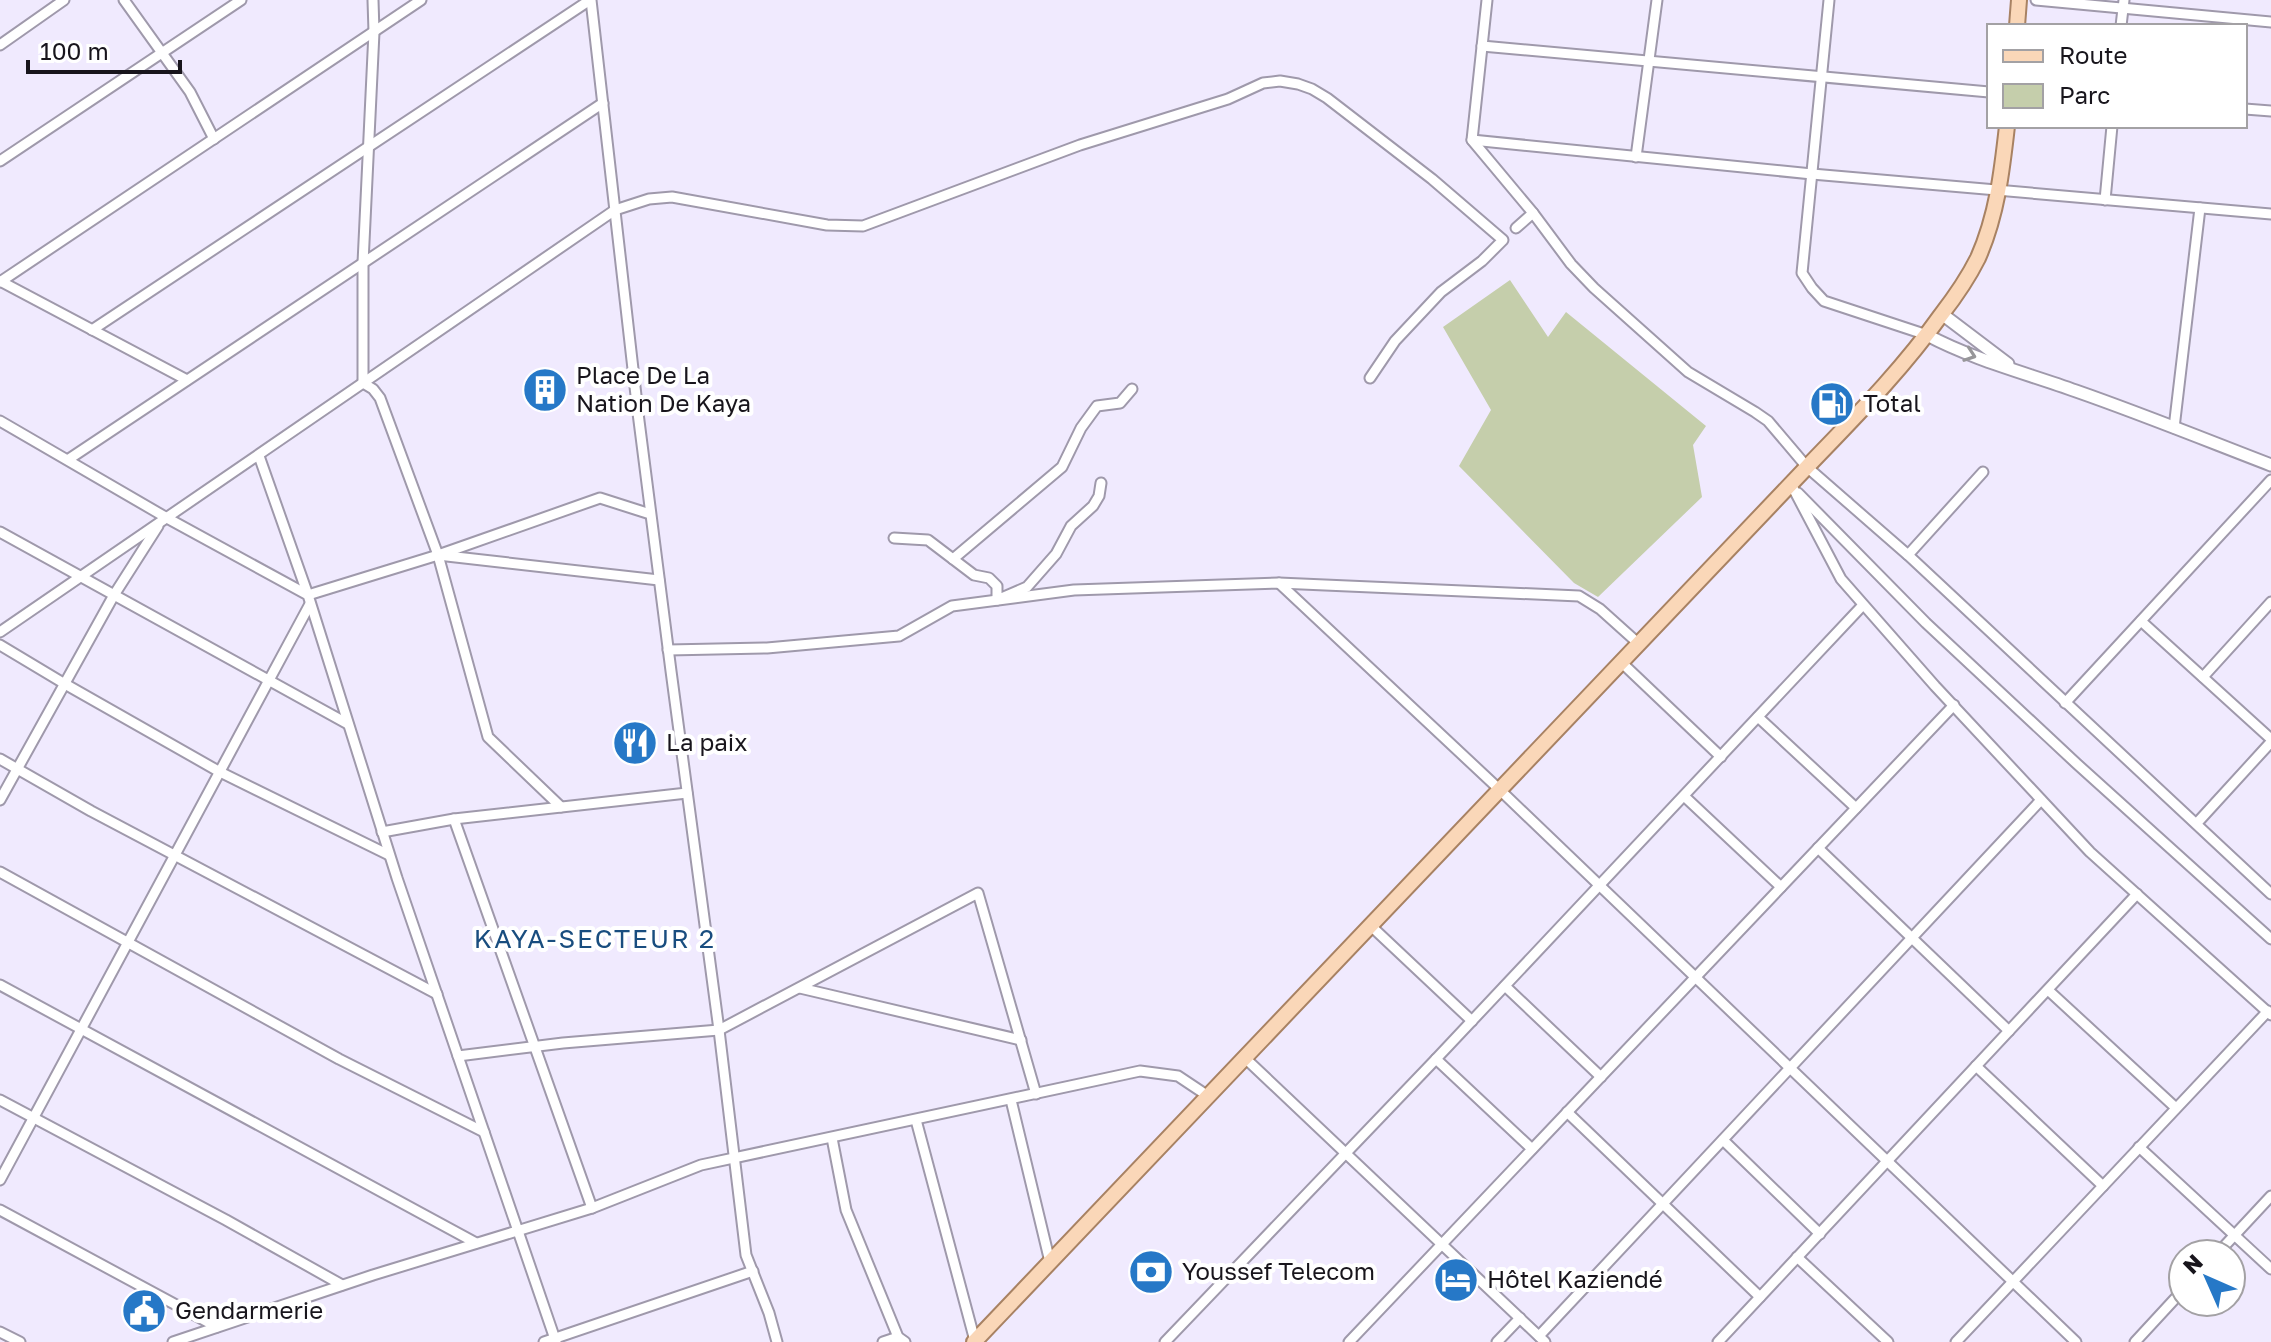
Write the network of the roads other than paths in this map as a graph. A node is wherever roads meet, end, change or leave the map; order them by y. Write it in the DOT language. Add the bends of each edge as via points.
graph roads {
  1 [pos="64,0"];
  2 [pos="124,0"];
  3 [pos="240,0"];
  4 [pos="373,0"];
  5 [pos="421,0"];
  6 [pos="590,0"];
  7 [pos="1487,0"];
  8 [pos="1657,0"];
  9 [pos="1829,0"];
  10 [pos="2019,0"];
  11 [pos="2036,0"];
  12 [pos="2123,4"];
  13 [pos="2271,22"];
  14 [pos="2017,24"];
  15 [pos="2121,24"];
  16 [pos="374,32"];
  17 [pos="0,45"];
  18 [pos="1482,46"];
  19 [pos="162,53"];
  20 [pos="1649,61"];
  21 [pos="1821,76"];
  22 [pos="1987,92"];
  23 [pos="603,103"];
  24 [pos="2247,109"];
  25 [pos="2271,111"];
  26 [pos="2007,128"];
  27 [pos="2112,128"];
  28 [pos="214,139"];
  29 [pos="1472,140"];
  30 [pos="369,146"];
  31 [pos="1636,157"];
  32 [pos="0,161"];
  33 [pos="1812,174"];
  34 [pos="1999,191"];
  35 [pos="2105,200"];
  36 [pos="2200,208"];
  37 [pos="615,210"];
  38 [pos="1533,213"];
  39 [pos="2271,214"];
  40 [pos="1516,228"];
  41 [pos="363,263"];
  42 [pos="0,282"];
  43 [pos="1942,314"];
  44 [pos="92,330"];
  45 [pos="1927,335"];
  46 [pos="2015,369"];
  47 [pos="1370,378"];
  48 [pos="187,380"];
  49 [pos="363,383"];
  50 [pos="1132,389"];
  51 [pos="0,421"];
  52 [pos="2174,428"];
  53 [pos="259,456"];
  54 [pos="69,459"];
  55 [pos="2271,465"];
  56 [pos="1807,467"];
  57 [pos="1983,472"];
  58 [pos="2271,480"];
  59 [pos="1101,483"];
  60 [pos="1791,487"];
  61 [pos="647,513"];
  62 [pos="164,520"];
  63 [pos="0,532"];
  64 [pos="894,538"];
  65 [pos="438,555"];
  66 [pos="1908,555"];
  67 [pos="953,559"];
  68 [pos="80,578"];
  69 [pos="659,580"];
  70 [pos="1279,583"];
  71 [pos="114,595"];
  72 [pos="309,600"];
  73 [pos="997,600"];
  74 [pos="2271,602"];
  75 [pos="1863,605"];
  76 [pos="2141,621"];
  77 [pos="0,632"];
  78 [pos="1639,644"];
  79 [pos="0,645"];
  80 [pos="668,650"];
  81 [pos="1621,662"];
  82 [pos="2203,677"];
  83 [pos="269,681"];
  84 [pos="65,684"];
  85 [pos="2065,703"];
  86 [pos="1954,705"];
  87 [pos="1758,717"];
  88 [pos="348,724"];
  89 [pos="2271,740"];
  90 [pos="1721,757"];
  91 [pos="0,759"];
  92 [pos="17,769"];
  93 [pos="220,772"];
  94 [pos="1500,790"];
  95 [pos="687,793"];
  96 [pos="1684,796"];
  97 [pos="0,800"];
  98 [pos="2041,800"];
  99 [pos="561,807"];
  100 [pos="1856,808"];
  101 [pos="454,819"];
  102 [pos="2197,823"];
  103 [pos="382,832"];
  104 [pos="1818,848"];
  105 [pos="389,855"];
  106 [pos="175,856"];
  107 [pos="0,872"];
  108 [pos="1600,885"];
  109 [pos="1781,887"];
  110 [pos="2137,894"];
  111 [pos="2271,894"];
  112 [pos="1371,926"];
  113 [pos="1912,937"];
  114 [pos="2271,939"];
  115 [pos="129,943"];
  116 [pos="1695,977"];
  117 [pos="0,985"];
  118 [pos="1505,986"];
  119 [pos="800,988"];
  120 [pos="2048,990"];
  121 [pos="437,994"];
  122 [pos="2269,1013"];
  123 [pos="1472,1021"];
  124 [pos="82,1030"];
  125 [pos="719,1030"];
  126 [pos="2009,1031"];
  127 [pos="1021,1040"];
  128 [pos="534,1047"];
  129 [pos="458,1056"];
  130 [pos="1245,1058"];
  131 [pos="1436,1059"];
  132 [pos="1976,1066"];
  133 [pos="1790,1068"];
  134 [pos="1601,1077"];
  135 [pos="1036,1094"];
  136 [pos="1208,1096"];
  137 [pos="0,1100"];
  138 [pos="1011,1100"];
  139 [pos="2176,1108"];
  140 [pos="1567,1112"];
  141 [pos="34,1118"];
  142 [pos="916,1120"];
  143 [pos="484,1132"];
  144 [pos="832,1138"];
  145 [pos="1723,1140"];
  146 [pos="2139,1147"];
  147 [pos="1532,1149"];
  148 [pos="1345,1153"];
  149 [pos="735,1158"];
  150 [pos="1887,1161"];
  151 [pos="0,1180"];
  152 [pos="2103,1186"];
  153 [pos="2271,1196"];
  154 [pos="1663,1204"];
  155 [pos="592,1208"];
  156 [pos="0,1210"];
  157 [pos="518,1231"];
  158 [pos="1820,1234"];
  159 [pos="2234,1235"];
  160 [pos="2231,1238"];
  161 [pos="476,1243"];
  162 [pos="1442,1244"];
  163 [pos="1797,1257"];
  164 [pos="1050,1262"];
  165 [pos="2271,1269"];
  166 [pos="753,1271"];
  167 [pos="2013,1281"];
  168 [pos="342,1285"];
  169 [pos="1760,1297"];
  170 [pos="2167,1307"];
  171 [pos="1520,1318"];
  172 [pos="217,1327"];
  173 [pos="0,1332"];
  174 [pos="901,1339"];
  175 [pos="1542,1339"];
  176 [pos="552,1341"];
  177 [pos="20,1342"];
  178 [pos="173,1342"];
  179 [pos="777,1342"];
  180 [pos="883,1342"];
  181 [pos="974,1342"];
  182 [pos="1165,1342"];
  183 [pos="1349,1342"];
  184 [pos="1497,1342"];
  185 [pos="1718,1342"];
  186 [pos="1888,1342"];
  187 [pos="1956,1342"];
  188 [pos="2076,1342"];
  189 [pos="2135,1342"];
  1 -- 17 [label="street"];
  2 -- 19 [label="street"];
  3 -- 19 [label="street"];
  4 -- 16 [label="street"];
  5 -- 16 [label="street"];
  6 -- 23 [label="street"];
  6 -- 30 [label="street"];
  7 -- 18 [label="street"];
  8 -- 20 [label="street"];
  9 -- 21 [label="street"];
  10 -- 14 [label="main road"];
  11 -- 12 [label="street"];
  12 -- 13 [label="street"];
  12 -- 15 [label="street"];
  16 -- 28 [label="street"];
  16 -- 30 [label="street"];
  18 -- 20 [label="street"];
  18 -- 29 [label="street"];
  19 -- 28 [label="street"];
  19 -- 32 [label="street"];
  20 -- 21 [label="street"];
  20 -- 31 [label="street"];
  21 -- 22 [label="street"];
  21 -- 33 [label="street"];
  23 -- 37 [label="street"];
  23 -- 41 [label="street"];
  24 -- 25 [label="street"];
  26 -- 34 [label="main road"];
  27 -- 35 [label="street"];
  28 -- 42 [label="street"];
  29 -- 31 [label="street"];
  29 -- 38 [label="street"];
  30 -- 41 [label="street"];
  30 -- 44 [label="street"];
  31 -- 33 [label="street"];
  33 -- 34 [label="street"];
  33 -- 45 [label="street" via="1802,273 1812,288 1824,301"];
  34 -- 35 [label="street"];
  34 -- 43 [label="main road" via="1977,260"];
  35 -- 36 [label="street"];
  36 -- 39 [label="street"];
  36 -- 52 [label="street"];
  37 -- 47 [label="street" via="672,197 827,225 863,226 1263,83 1298,84 1327,98 1503,240 1441,292 1395,341"];
  37 -- 49 [label="street"];
  37 -- 69 [label="street"];
  38 -- 40 [label="street"];
  38 -- 56 [label="street" via="1594,288 1688,372 1762,416"];
  41 -- 48 [label="street"];
  41 -- 49 [label="street"];
  42 -- 44 [label="street"];
  43 -- 45 [label="main road"];
  43 -- 46 [label="street"];
  44 -- 48 [label="street"];
  45 -- 46 [label="street, one-way" via="1965,354"];
  45 -- 56 [label="main road"];
  46 -- 52 [label="street"];
  48 -- 54 [label="street"];
  49 -- 53 [label="street"];
  49 -- 65 [label="street" via="380,398"];
  50 -- 67 [label="street" via="1120,403 1097,406 1062,467"];
  51 -- 54 [label="street"];
  52 -- 55 [label="street"];
  53 -- 62 [label="street"];
  53 -- 72 [label="street"];
  54 -- 62 [label="street"];
  56 -- 60 [label="main road"];
  56 -- 66 [label="street"];
  57 -- 66 [label="street"];
  58 -- 76 [label="street"];
  59 -- 73 [label="street" via="1093,506 1071,526 1056,554 1027,587"];
  60 -- 75 [label="street" via="1841,579"];
  60 -- 78 [label="main road"];
  60 -- 114 [label="street" via="1926,623"];
  61 -- 65 [label="street" via="600,498"];
  62 -- 68 [label="street"];
  62 -- 71 [label="street"];
  62 -- 72 [label="street"];
  63 -- 68 [label="street"];
  64 -- 67 [label="street" via="928,540"];
  65 -- 69 [label="street"];
  65 -- 72 [label="street"];
  65 -- 99 [label="street" via="488,737"];
  66 -- 85 [label="street"];
  67 -- 73 [label="street" via="974,575 989,578 997,586"];
  68 -- 71 [label="street"];
  68 -- 77 [label="street"];
  69 -- 80 [label="street"];
  70 -- 73 [label="street" via="1074,590"];
  70 -- 78 [label="street" via="1579,596"];
  70 -- 94 [label="street"];
  71 -- 83 [label="street"];
  71 -- 84 [label="street"];
  72 -- 83 [label="street"];
  72 -- 88 [label="street"];
  73 -- 80 [label="street" via="952,606 899,636"];
  74 -- 82 [label="street"];
  75 -- 86 [label="street"];
  75 -- 87 [label="street"];
  76 -- 82 [label="street"];
  76 -- 85 [label="street"];
  78 -- 81 [label="main road"];
  79 -- 84 [label="street"];
  80 -- 95 [label="street"];
  81 -- 90 [label="street"];
  81 -- 94 [label="main road"];
  82 -- 89 [label="street"];
  83 -- 88 [label="street"];
  83 -- 93 [label="street"];
  84 -- 92 [label="street"];
  84 -- 93 [label="street"];
  85 -- 102 [label="street"];
  86 -- 98 [label="street"];
  86 -- 100 [label="street"];
  87 -- 90 [label="street"];
  87 -- 100 [label="street"];
  88 -- 103 [label="street"];
  89 -- 102 [label="street"];
  90 -- 96 [label="street"];
  91 -- 92 [label="street"];
  92 -- 97 [label="street"];
  92 -- 106 [label="street"];
  93 -- 105 [label="street"];
  93 -- 106 [label="street"];
  94 -- 108 [label="street"];
  94 -- 112 [label="main road"];
  95 -- 99 [label="street"];
  95 -- 125 [label="street"];
  96 -- 108 [label="street"];
  96 -- 109 [label="street"];
  98 -- 110 [label="street"];
  98 -- 113 [label="street"];
  99 -- 101 [label="street"];
  100 -- 104 [label="street"];
  101 -- 103 [label="street"];
  101 -- 128 [label="street"];
  102 -- 111 [label="street"];
  103 -- 105 [label="street"];
  104 -- 109 [label="street"];
  104 -- 113 [label="street"];
  105 -- 121 [label="street"];
  106 -- 115 [label="street"];
  106 -- 121 [label="street"];
  107 -- 115 [label="street"];
  108 -- 116 [label="street"];
  108 -- 118 [label="street"];
  109 -- 116 [label="street"];
  110 -- 120 [label="street"];
  110 -- 122 [label="street"];
  112 -- 123 [label="street"];
  112 -- 130 [label="main road"];
  113 -- 126 [label="street"];
  113 -- 133 [label="street"];
  115 -- 124 [label="street"];
  115 -- 143 [label="street"];
  116 -- 133 [label="street"];
  116 -- 134 [label="street"];
  117 -- 124 [label="street"];
  118 -- 123 [label="street"];
  118 -- 134 [label="street"];
  119 -- 125 [label="street"];
  119 -- 127 [label="street"];
  119 -- 127 [label="street" via="978,893"];
  120 -- 126 [label="street"];
  120 -- 139 [label="street"];
  121 -- 129 [label="street"];
  122 -- 139 [label="street"];
  123 -- 131 [label="street"];
  124 -- 141 [label="street"];
  124 -- 161 [label="street"];
  125 -- 128 [label="street"];
  125 -- 149 [label="street"];
  126 -- 132 [label="street"];
  127 -- 135 [label="street"];
  128 -- 129 [label="street"];
  128 -- 155 [label="street"];
  129 -- 143 [label="street"];
  130 -- 136 [label="main road"];
  130 -- 148 [label="street"];
  131 -- 147 [label="street"];
  131 -- 148 [label="street"];
  132 -- 150 [label="street"];
  132 -- 152 [label="street"];
  133 -- 145 [label="street"];
  133 -- 150 [label="street"];
  134 -- 140 [label="street"];
  135 -- 136 [label="street" via="1140,1071 1178,1076"];
  135 -- 138 [label="street"];
  136 -- 164 [label="main road"];
  137 -- 141 [label="street"];
  138 -- 142 [label="street"];
  138 -- 164 [label="street"];
  139 -- 146 [label="street"];
  140 -- 147 [label="street"];
  140 -- 154 [label="street"];
  141 -- 151 [label="street"];
  141 -- 168 [label="street"];
  142 -- 144 [label="street"];
  142 -- 181 [label="street"];
  143 -- 157 [label="street"];
  144 -- 149 [label="street"];
  144 -- 174 [label="street" via="846,1210"];
  145 -- 154 [label="street"];
  145 -- 158 [label="street"];
  146 -- 152 [label="street"];
  146 -- 159 [label="street"];
  147 -- 162 [label="street"];
  148 -- 162 [label="street"];
  148 -- 182 [label="street"];
  149 -- 155 [label="street" via="701,1165"];
  149 -- 166 [label="street" via="746,1255"];
  150 -- 158 [label="street"];
  150 -- 167 [label="street"];
  152 -- 167 [label="street"];
  153 -- 159 [label="street"];
  154 -- 169 [label="street"];
  154 -- 175 [label="street"];
  155 -- 157 [label="street"];
  156 -- 172 [label="street"];
  157 -- 161 [label="street"];
  157 -- 176 [label="street"];
  158 -- 163 [label="street"];
  159 -- 160 [label="street"];
  159 -- 165 [label="street"];
  161 -- 168 [label="street"];
  162 -- 171 [label="street"];
  162 -- 183 [label="street"];
  163 -- 169 [label="street"];
  163 -- 186 [label="street"];
  164 -- 181 [label="main road"];
  166 -- 176 [label="street"];
  166 -- 179 [label="street"];
  167 -- 187 [label="street"];
  167 -- 188 [label="street"];
  168 -- 172 [label="street"];
  169 -- 185 [label="street"];
  170 -- 189 [label="street"];
  171 -- 175 [label="street"];
  171 -- 184 [label="street"];
  172 -- 178 [label="street"];
  173 -- 177 [label="street"];
  174 -- 180 [label="street"];
}
